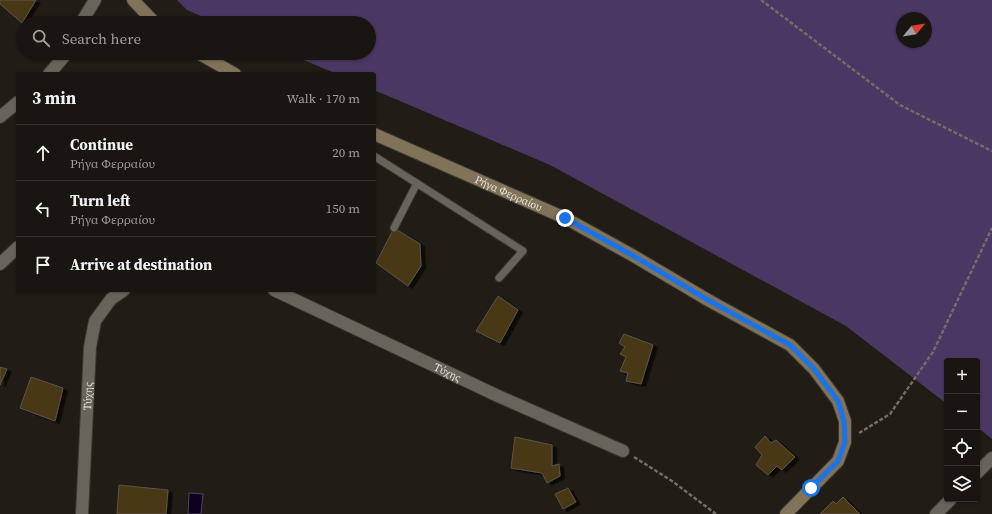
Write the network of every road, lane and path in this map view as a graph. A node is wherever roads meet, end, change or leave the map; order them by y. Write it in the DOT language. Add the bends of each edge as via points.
graph roads {
  1 [pos="95,0"];
  2 [pos="133,0"];
  3 [pos="761,0"];
  4 [pos="85,16"];
  5 [pos="148,16"];
  6 [pos="61,60"];
  7 [pos="210,60"];
  8 [pos="51,72"];
  9 [pos="231,72"];
  10 [pos="16,104"];
  11 [pos="0,117"];
  12 [pos="376,135"];
  13 [pos="992,151"];
  14 [pos="376,157"];
  15 [pos="417,183"];
  16 [pos="394,228"];
  17 [pos="992,228"];
  18 [pos="16,249"];
  19 [pos="0,264"];
  20 [pos="499,278"];
  21 [pos="121,292"];
  22 [pos="279,292"];
  23 [pos="845,442"];
  24 [pos="623,451"];
  25 [pos="992,458"];
  26 [pos="980,470"];
  27 [pos="948,502"];
  28 [pos="82,514"];
  29 [pos="716,514"];
  30 [pos="786,514"];
  31 [pos="936,514"];
  1 -- 4 [label="street"];
  2 -- 5 [label="street"];
  3 -- 13 [label="path" via="900,105"];
  6 -- 8 [label="street"];
  7 -- 9 [label="street"];
  10 -- 11 [label="street"];
  12 -- 23 [label="street, Ρήγα Φερραίου" via="565,218 790,345 814,369 838,401 844,421"];
  14 -- 15 [label="lane"];
  15 -- 16 [label="lane"];
  15 -- 20 [label="lane" via="523,251"];
  17 -- 23 [label="path" via="933,352 890,414"];
  18 -- 19 [label="street"];
  21 -- 28 [label="street, Τύχης" via="111,299 95,321 90,347"];
  22 -- 24 [label="street, Τύχης" via="484,390"];
  23 -- 30 [label="street, Ρήγα Φερραίου" via="838,461"];
  24 -- 29 [label="path" via="672,480"];
  25 -- 26 [label="street"];
  27 -- 31 [label="street"];
}
